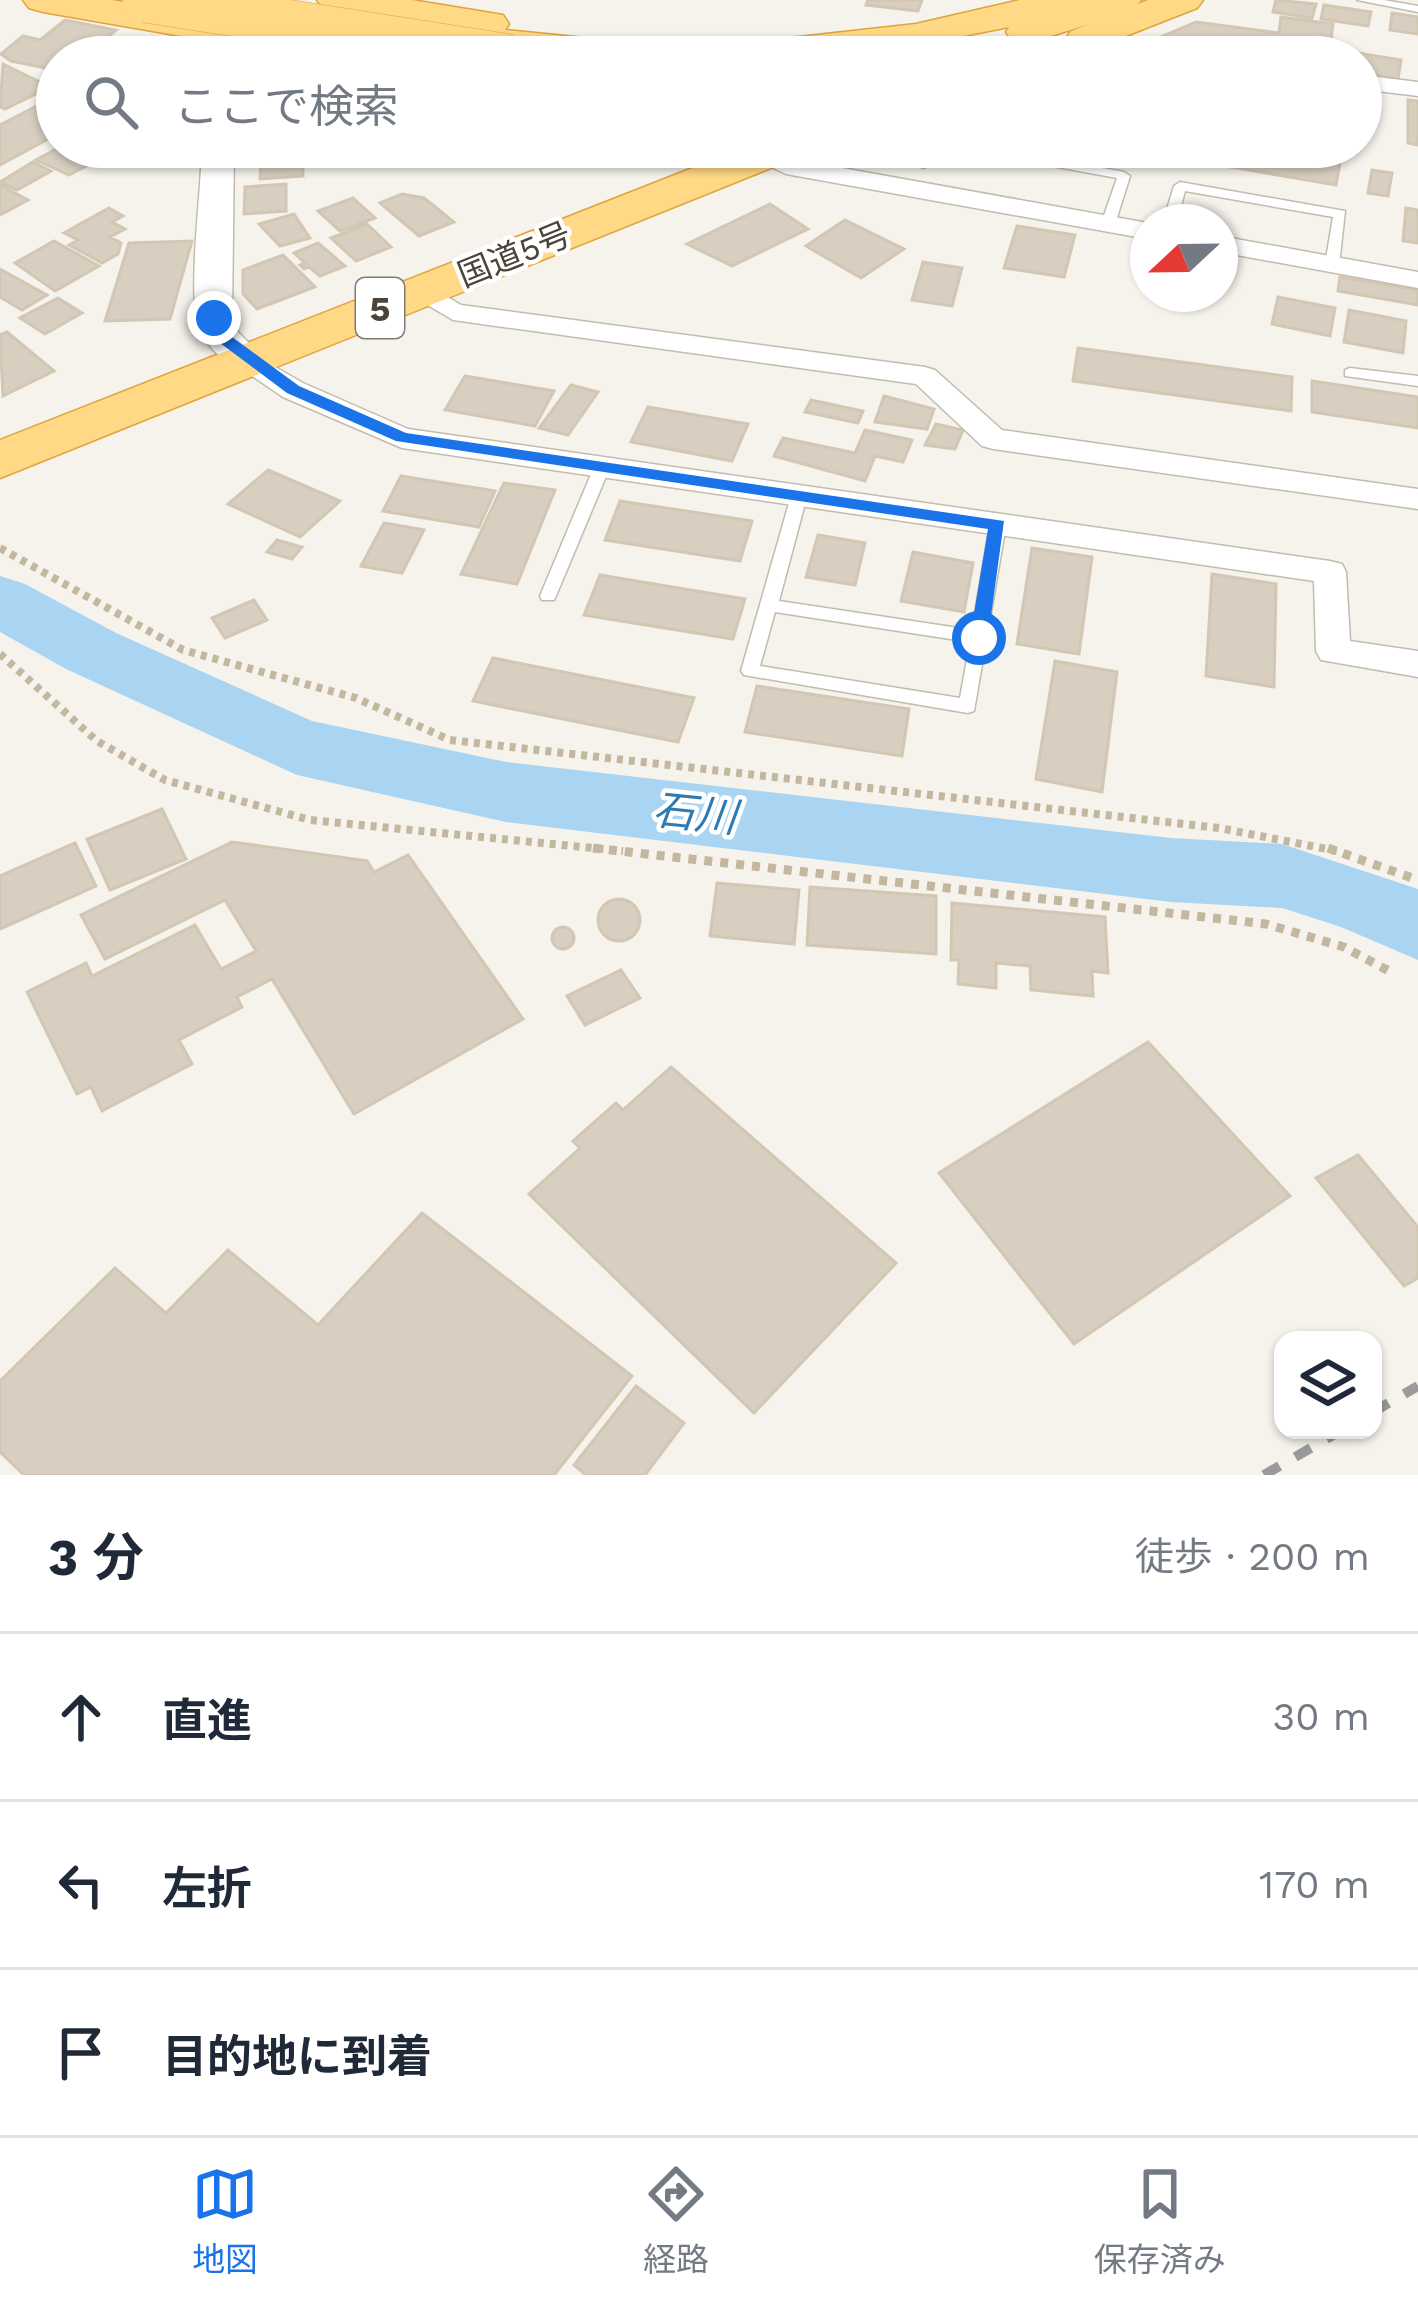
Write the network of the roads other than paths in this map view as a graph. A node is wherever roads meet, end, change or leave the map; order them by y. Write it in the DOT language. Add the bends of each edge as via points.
graph roads {
  1 [pos="43,0"];
  2 [pos="146,0"];
  3 [pos="337,0"];
  4 [pos="1064,0"];
  5 [pos="1121,0"];
  6 [pos="1183,0"];
  7 [pos="1363,0"];
  8 [pos="1418,9"];
  9 [pos="234,18"];
  10 [pos="303,36"];
  11 [pos="376,36"];
  12 [pos="428,36"];
  13 [pos="573,36"];
  14 [pos="953,36"];
  15 [pos="977,36"];
  16 [pos="1095,36"];
  17 [pos="1382,85"];
  18 [pos="1418,89"];
  19 [pos="218,168"];
  20 [pos="726,168"];
  21 [pos="797,168"];
  22 [pos="1081,168"];
  23 [pos="1175,204"];
  24 [pos="1108,224"];
  25 [pos="1130,228"];
  26 [pos="1238,247"];
  27 [pos="1332,265"];
  28 [pos="1418,280"];
  29 [pos="424,291"];
  30 [pos="249,361"];
  31 [pos="1350,373"];
  32 [pos="1418,381"];
  33 [pos="7,450"];
  34 [pos="602,467"];
  35 [pos="799,496"];
  36 [pos="1418,499"];
  37 [pos="998,525"];
  38 [pos="548,596"];
  39 [pos="769,605"];
  40 [pos="979,638"];
  41 [pos="1418,664"];
  1 -- 9 [label="highway"];
  2 -- 11 [label="highway, bridge"];
  3 -- 13 [label="highway"];
  4 -- 14 [label="highway"];
  5 -- 15 [label="highway" via="1060,23"];
  6 -- 16 [label="highway"];
  7 -- 8 [label="lane"];
  9 -- 10 [label="highway"];
  9 -- 12 [label="highway"];
  17 -- 18 [label="street"];
  19 -- 30 [label="street" via="214,318 221,337"];
  20 -- 29 [label="highway, 国道5号 / 5"];
  21 -- 24 [label="street"];
  22 -- 24 [label="lane" via="1124,176"];
  23 -- 27 [label="lane" via="1180,186 1340,214"];
  24 -- 25 [label="street"];
  26 -- 27 [label="street"];
  27 -- 28 [label="street"];
  29 -- 30 [label="highway, 国道5号 / 5"];
  29 -- 36 [label="street" via="453,312 925,376 992,439"];
  30 -- 33 [label="highway, 国道5号 / 5"];
  30 -- 34 [label="street" via="293,390 402,437"];
  31 -- 32 [label="lane"];
  34 -- 35 [label="street"];
  34 -- 38 [label="lane"];
  35 -- 37 [label="street"];
  35 -- 39 [label="lane"];
  37 -- 40 [label="lane"];
  37 -- 41 [label="street" via="1330,572 1333,650"];
  39 -- 40 [label="lane"];
  39 -- 40 [label="lane" via="750,671 968,706"];
}
